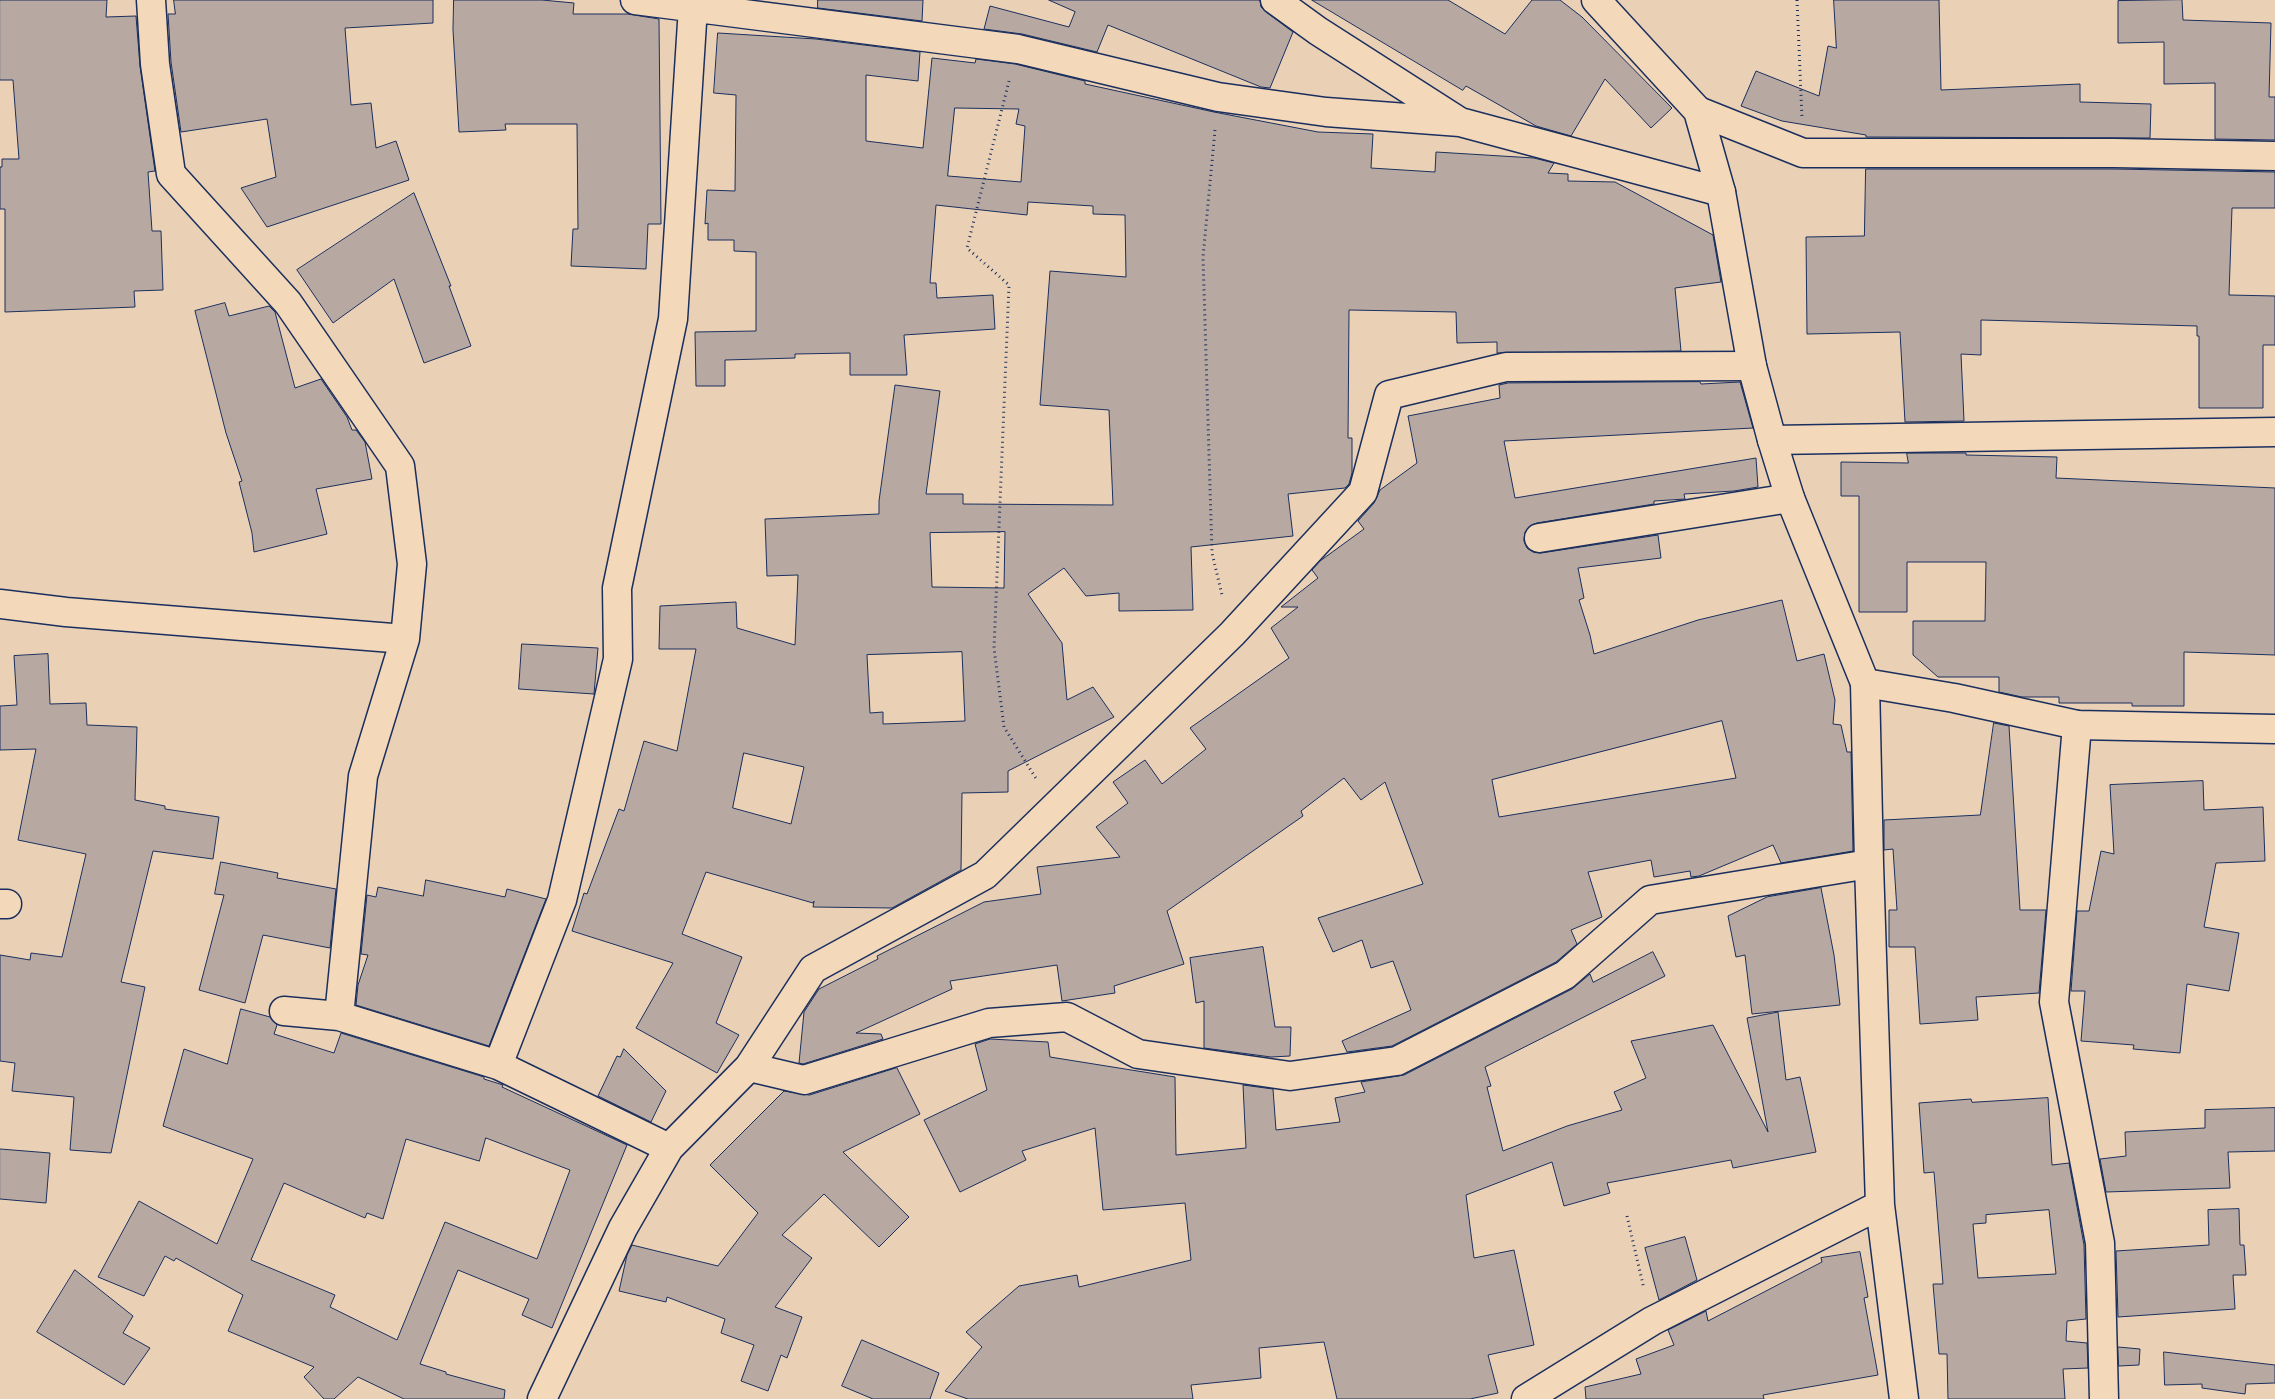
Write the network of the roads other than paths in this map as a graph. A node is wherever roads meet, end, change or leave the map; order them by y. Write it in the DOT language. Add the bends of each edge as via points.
graph roads {
  1 [pos="151,0"];
  2 [pos="635,0"];
  3 [pos="1275,0"];
  4 [pos="1596,0"];
  5 [pos="693,8"];
  6 [pos="1698,111"];
  7 [pos="1460,122"];
  8 [pos="2275,156"];
  9 [pos="1721,192"];
  10 [pos="1752,366"];
  11 [pos="2275,432"];
  12 [pos="1772,440"];
  13 [pos="1790,498"];
  14 [pos="1539,538"];
  15 [pos="0,604"];
  16 [pos="405,640"];
  17 [pos="1865,683"];
  18 [pos="2077,725"];
  19 [pos="2275,729"];
  20 [pos="1869,864"];
  21 [pos="284,1011"];
  22 [pos="339,1016"];
  23 [pos="498,1065"];
  24 [pos="749,1067"];
  25 [pos="669,1148"];
  26 [pos="1880,1205"];
  27 [pos="542,1399"];
  28 [pos="1526,1399"];
  29 [pos="1904,1399"];
  30 [pos="2104,1399"];
  1 -- 16 [label="street" via="155,64 171,174 288,303 400,466 412,564"];
  2 -- 5 [label="street"];
  3 -- 7 [label="street"];
  4 -- 6 [label="street"];
  5 -- 7 [label="street" via="1018,49 1218,97 1326,112"];
  5 -- 23 [label="street" via="672,319 617,588 618,659 562,900"];
  6 -- 8 [label="street" via="1803,153"];
  6 -- 9 [label="street"];
  7 -- 9 [label="street"];
  9 -- 10 [label="street"];
  10 -- 12 [label="street"];
  10 -- 24 [label="street" via="1506,367 1389,394 1363,492 1232,634 985,875 813,969"];
  11 -- 12 [label="street"];
  12 -- 13 [label="street"];
  13 -- 14 [label="street"];
  13 -- 17 [label="street"];
  15 -- 16 [label="street"];
  16 -- 22 [label="street" via="363,776"];
  17 -- 18 [label="street" via="1954,698"];
  17 -- 20 [label="street"];
  18 -- 19 [label="street"];
  18 -- 30 [label="street" via="2054,1002 2100,1243"];
  20 -- 24 [label="street" via="1650,900 1565,975 1397,1061 1290,1076 1138,1054 1066,1017 989,1023 804,1080"];
  20 -- 26 [label="street"];
  21 -- 22 [label="street"];
  22 -- 23 [label="street"];
  23 -- 25 [label="street"];
  24 -- 25 [label="street"];
  25 -- 27 [label="street" via="623,1228"];
  26 -- 28 [label="street" via="1652,1321"];
  26 -- 29 [label="street"];
}
